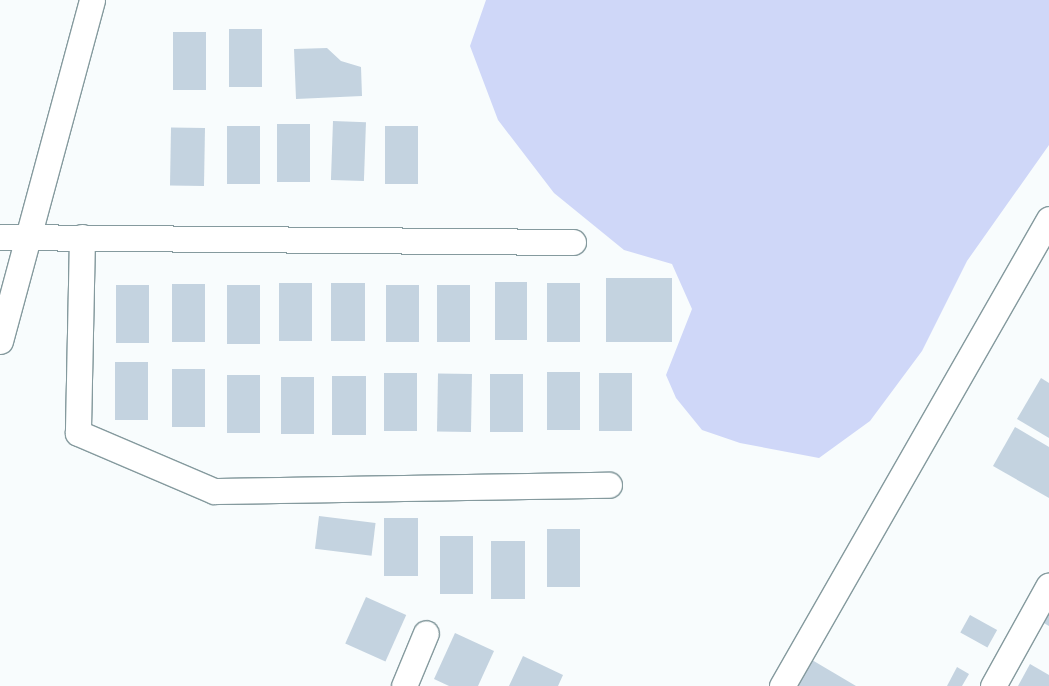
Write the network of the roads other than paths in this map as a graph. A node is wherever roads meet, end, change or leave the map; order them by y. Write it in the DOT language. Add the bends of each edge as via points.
graph roads {
  1 [pos="92,0"];
  2 [pos="1049,219"];
  3 [pos="27,236"];
  4 [pos="0,237"];
  5 [pos="82,237"];
  6 [pos="573,242"];
  7 [pos="0,341"];
  8 [pos="609,485"];
  9 [pos="1049,585"];
  10 [pos="426,633"];
  11 [pos="404,686"];
  12 [pos="782,686"];
  13 [pos="993,686"];
  1 -- 3 [label="street"];
  2 -- 12 [label="street"];
  3 -- 4 [label="street"];
  3 -- 5 [label="street"];
  3 -- 7 [label="street"];
  5 -- 6 [label="street"];
  5 -- 8 [label="street" via="78,433 214,491"];
  9 -- 13 [label="street"];
  10 -- 11 [label="street"];
}
